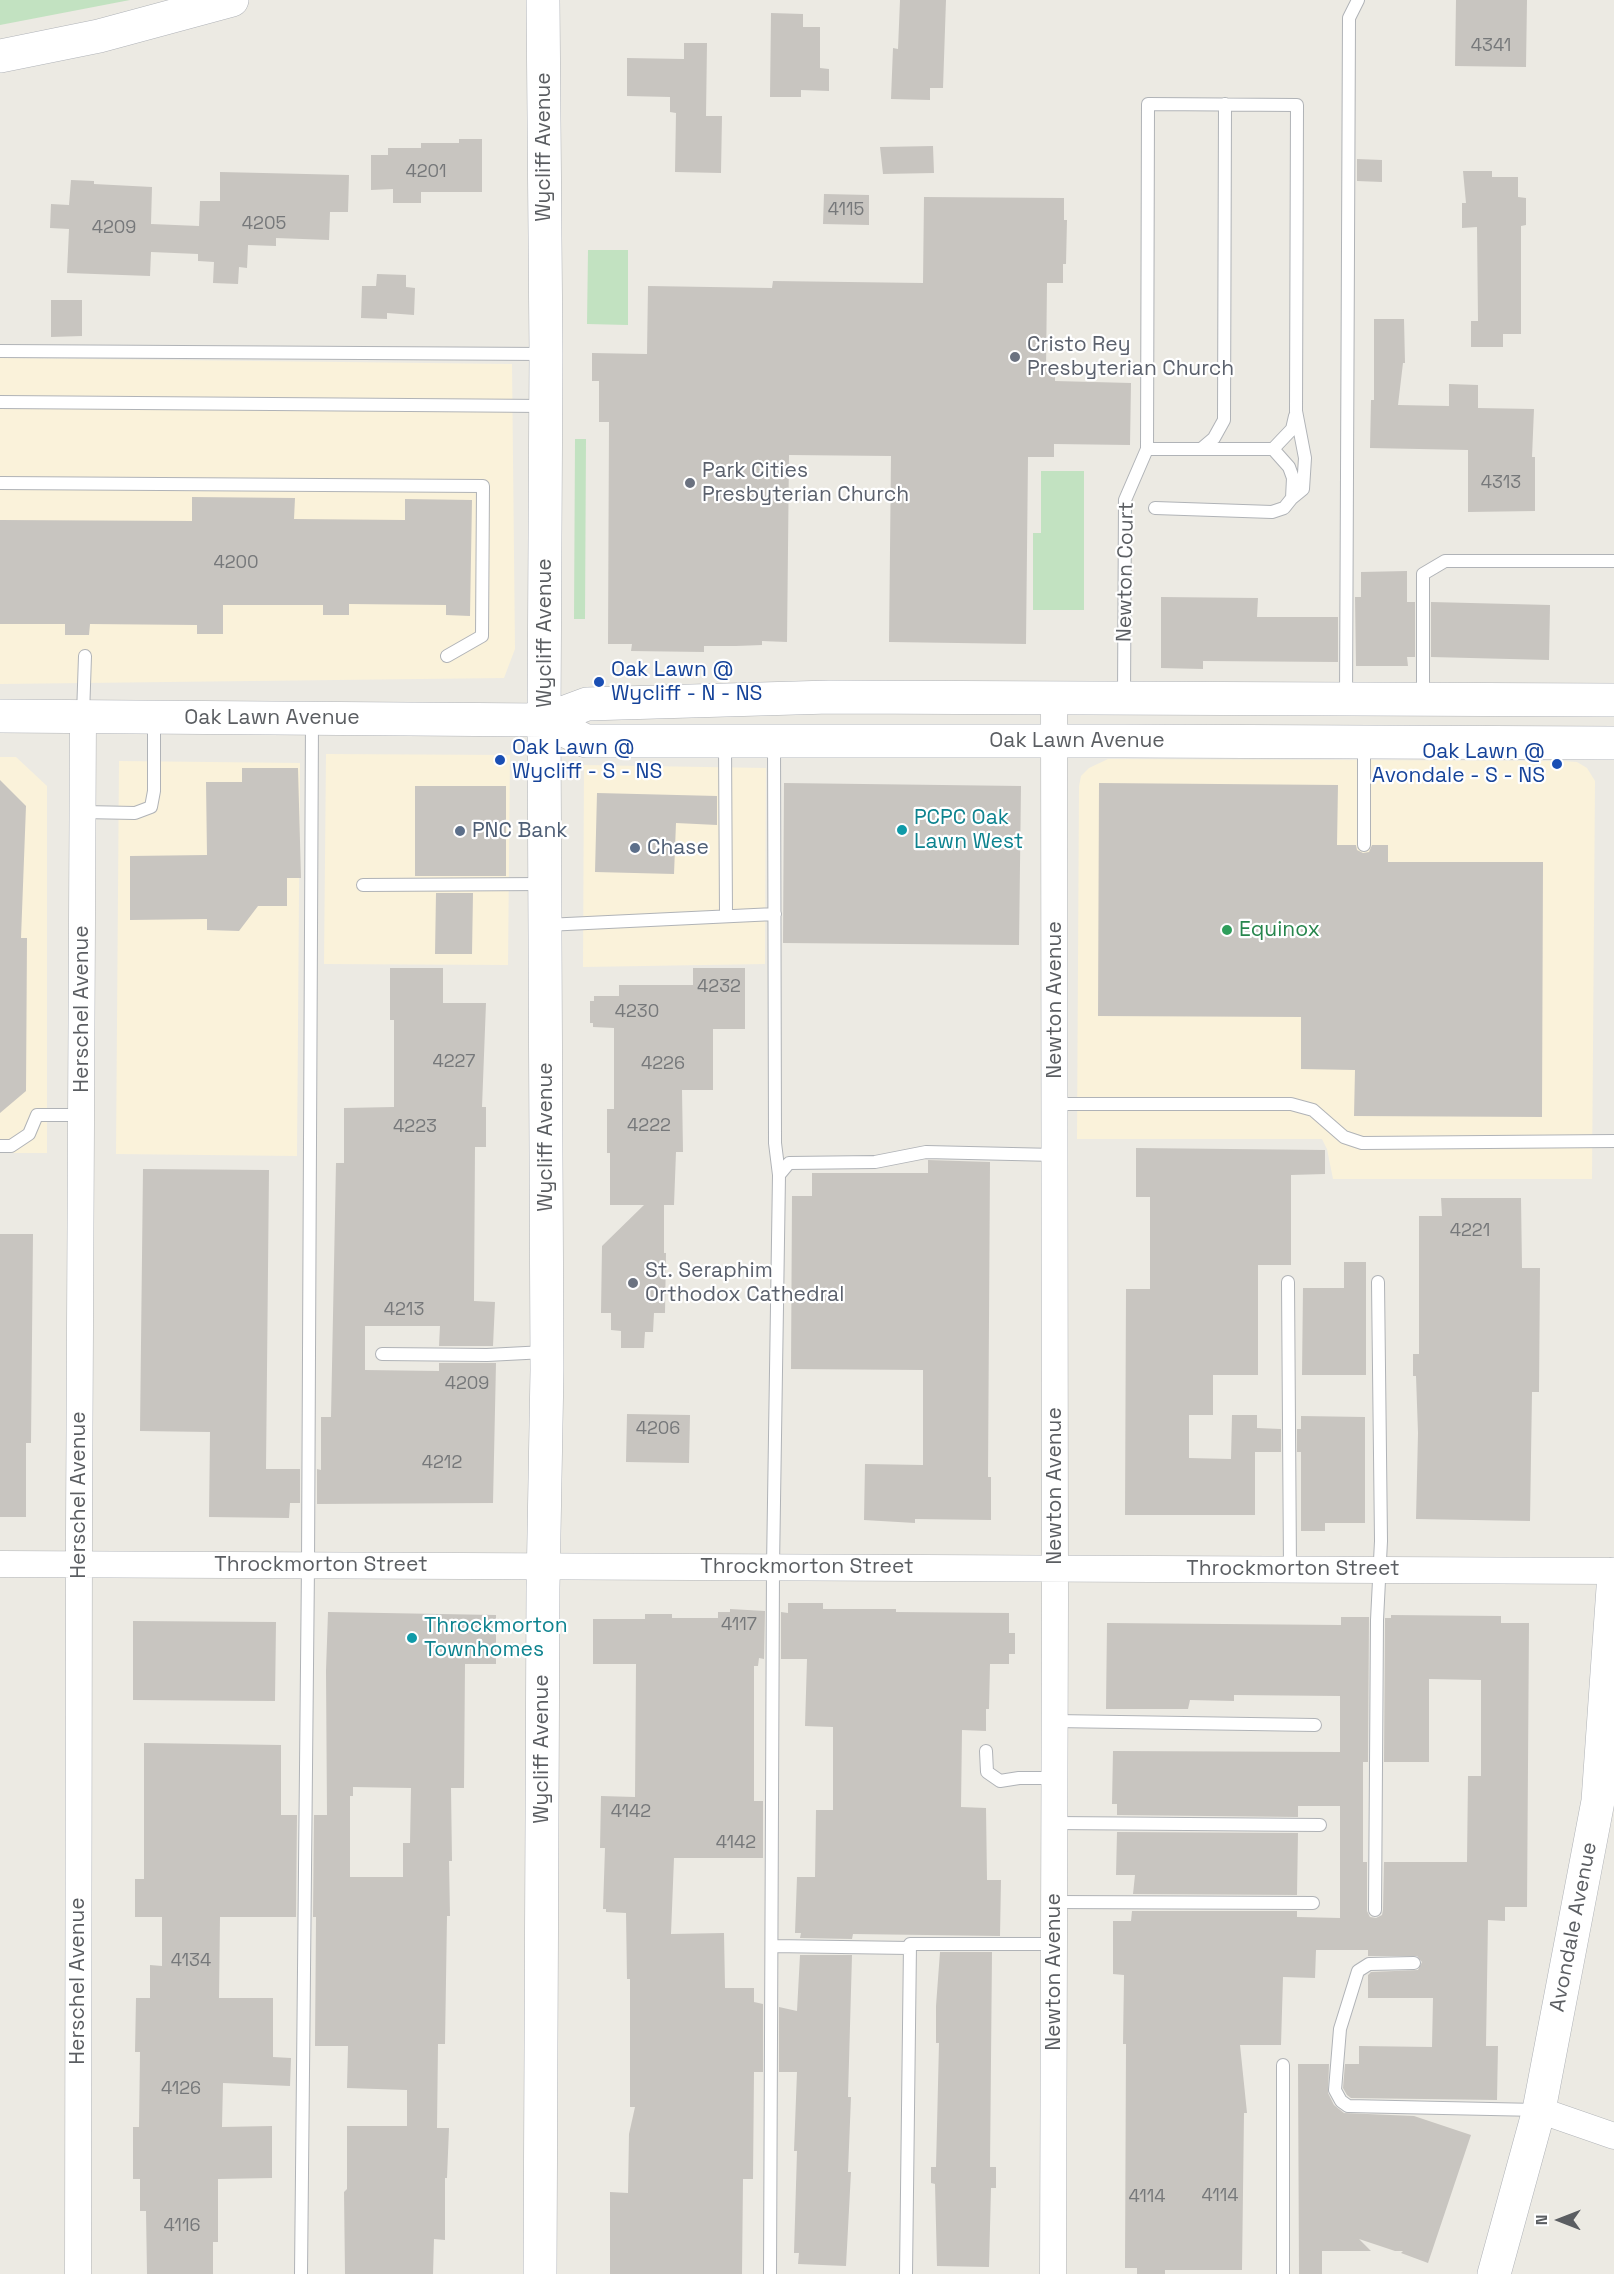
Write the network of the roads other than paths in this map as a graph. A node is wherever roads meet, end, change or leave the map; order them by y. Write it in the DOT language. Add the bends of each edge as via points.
graph roads {
  1 [pos="232,0"];
  2 [pos="543,0"];
  3 [pos="1358,0"];
  4 [pos="0,56"];
  5 [pos="1225,104"];
  6 [pos="0,351"];
  7 [pos="546,354"];
  8 [pos="0,402"];
  9 [pos="546,406"];
  10 [pos="1296,411"];
  11 [pos="1147,449"];
  12 [pos="1201,449"];
  13 [pos="1273,449"];
  14 [pos="0,483"];
  15 [pos="1292,498"];
  16 [pos="1155,508"];
  17 [pos="1614,561"];
  18 [pos="85,656"];
  19 [pos="447,656"];
  20 [pos="1054,699"];
  21 [pos="1124,699"];
  22 [pos="1346,700"];
  23 [pos="1423,700"];
  24 [pos="1614,700"];
  25 [pos="0,716"];
  26 [pos="83,717"];
  27 [pos="154,717"];
  28 [pos="312,718"];
  29 [pos="544,720"];
  30 [pos="724,741"];
  31 [pos="774,741"];
  32 [pos="1054,741"];
  33 [pos="1124,741"];
  34 [pos="1364,742"];
  35 [pos="1614,743"];
  36 [pos="83,812"];
  37 [pos="1364,845"];
  38 [pos="545,884"];
  39 [pos="363,885"];
  40 [pos="775,914"];
  41 [pos="726,915"];
  42 [pos="545,925"];
  43 [pos="1055,1104"];
  44 [pos="81,1115"];
  45 [pos="1614,1141"];
  46 [pos="0,1146"];
  47 [pos="1055,1155"];
  48 [pos="779,1175"];
  49 [pos="1288,1282"];
  50 [pos="1378,1282"];
  51 [pos="547,1352"];
  52 [pos="382,1354"];
  53 [pos="0,1564"];
  54 [pos="79,1564"];
  55 [pos="308,1565"];
  56 [pos="543,1566"];
  57 [pos="773,1567"];
  58 [pos="1055,1568"];
  59 [pos="1290,1569"];
  60 [pos="1380,1570"];
  61 [pos="1614,1572"];
  62 [pos="1055,1721"];
  63 [pos="1315,1725"];
  64 [pos="986,1751"];
  65 [pos="1055,1778"];
  66 [pos="1054,1823"];
  67 [pos="1320,1825"];
  68 [pos="1054,1902"];
  69 [pos="1313,1903"];
  70 [pos="1375,1910"];
  71 [pos="1054,1944"];
  72 [pos="772,1946"];
  73 [pos="910,1948"];
  74 [pos="1414,1963"];
  75 [pos="1283,2065"];
  76 [pos="1539,2110"];
  77 [pos="1614,2136"];
  78 [pos="78,2274"];
  79 [pos="301,2274"];
  80 [pos="540,2274"];
  81 [pos="770,2274"];
  82 [pos="906,2274"];
  83 [pos="1053,2274"];
  84 [pos="1283,2274"];
  85 [pos="1494,2274"];
  1 -- 4 [label="main road" via="99,36"];
  2 -- 7 [label="main road, Wycliff Avenue"];
  3 -- 22 [label="lane" via="1349,18"];
  5 -- 10 [label="lane" via="1297,105"];
  5 -- 11 [label="lane" via="1148,104"];
  5 -- 12 [label="lane" via="1224,420 1214,438"];
  6 -- 7 [label="lane"];
  7 -- 9 [label="main road, Wycliff Avenue"];
  8 -- 9 [label="lane"];
  9 -- 29 [label="main road, Wycliff Avenue"];
  10 -- 13 [label="lane" via="1292,429"];
  10 -- 15 [label="lane" via="1305,477 1303,489"];
  11 -- 12 [label="lane"];
  11 -- 21 [label="lane, Newton Court" via="1125,500"];
  12 -- 13 [label="lane"];
  13 -- 15 [label="lane" via="1289,467"];
  14 -- 19 [label="lane" via="483,486 483,636"];
  15 -- 16 [label="lane" via="1284,508 1272,512"];
  17 -- 23 [label="lane" via="1445,561 1423,574"];
  18 -- 26 [label="lane"];
  20 -- 21 [label="main road, Oak Lawn Avenue"];
  20 -- 29 [label="main road, Oak Lawn Avenue" via="830,697 587,704"];
  20 -- 32 [label="street, Newton Avenue"];
  21 -- 22 [label="main road, Oak Lawn Avenue"];
  21 -- 33 [label="main road"];
  22 -- 23 [label="main road, Oak Lawn Avenue"];
  23 -- 24 [label="main road, Oak Lawn Avenue"];
  25 -- 26 [label="main road, Oak Lawn Avenue"];
  26 -- 27 [label="main road, Oak Lawn Avenue"];
  26 -- 36 [label="street, Herschel Avenue"];
  27 -- 28 [label="main road, Oak Lawn Avenue"];
  27 -- 36 [label="lane" via="151,807 135,813"];
  28 -- 29 [label="main road, Oak Lawn Avenue"];
  28 -- 55 [label="lane"];
  29 -- 30 [label="main road, Oak Lawn Avenue" via="586,741"];
  29 -- 38 [label="main road, Wycliff Avenue"];
  30 -- 31 [label="main road, Oak Lawn Avenue"];
  30 -- 41 [label="lane"];
  31 -- 32 [label="main road, Oak Lawn Avenue"];
  31 -- 40 [label="lane"];
  32 -- 33 [label="main road, Oak Lawn Avenue"];
  32 -- 43 [label="street, Newton Avenue"];
  33 -- 34 [label="main road, Oak Lawn Avenue"];
  34 -- 35 [label="main road, Oak Lawn Avenue"];
  34 -- 37 [label="lane"];
  36 -- 44 [label="street, Herschel Avenue"];
  38 -- 39 [label="lane"];
  38 -- 42 [label="main road, Wycliff Avenue"];
  40 -- 41 [label="lane"];
  40 -- 48 [label="lane" via="775,1143"];
  41 -- 42 [label="lane"];
  42 -- 51 [label="main road, Wycliff Avenue"];
  43 -- 45 [label="lane" via="1291,1104 1313,1110 1344,1137 1362,1143"];
  43 -- 47 [label="street, Newton Avenue"];
  44 -- 46 [label="lane" via="37,1115 29,1134 11,1146"];
  44 -- 54 [label="street, Herschel Avenue"];
  47 -- 48 [label="lane" via="926,1152 875,1162 789,1163"];
  47 -- 58 [label="street, Newton Avenue"];
  48 -- 57 [label="lane"];
  49 -- 59 [label="lane"];
  50 -- 60 [label="lane"];
  51 -- 52 [label="lane"];
  51 -- 56 [label="main road, Wycliff Avenue"];
  53 -- 54 [label="street, Throckmorton Street"];
  54 -- 55 [label="street, Throckmorton Street"];
  54 -- 78 [label="street, Herschel Avenue"];
  55 -- 56 [label="street, Throckmorton Street"];
  55 -- 79 [label="lane"];
  56 -- 57 [label="street, Throckmorton Street"];
  56 -- 80 [label="main road, Wycliff Avenue"];
  57 -- 58 [label="street, Throckmorton Street"];
  57 -- 72 [label="lane"];
  58 -- 59 [label="street, Throckmorton Street"];
  58 -- 62 [label="street, Newton Avenue"];
  59 -- 60 [label="street, Throckmorton Street"];
  60 -- 61 [label="street, Throckmorton Street"];
  60 -- 70 [label="lane"];
  61 -- 76 [label="main road, Avondale Avenue" via="1598,1802"];
  62 -- 63 [label="lane"];
  62 -- 65 [label="street, Newton Avenue"];
  64 -- 65 [label="lane" via="987,1772 1000,1781"];
  65 -- 66 [label="street, Newton Avenue"];
  66 -- 67 [label="lane"];
  66 -- 68 [label="street, Newton Avenue"];
  68 -- 69 [label="lane"];
  68 -- 71 [label="street, Newton Avenue"];
  71 -- 73 [label="lane" via="910,1944"];
  71 -- 83 [label="street, Newton Avenue"];
  72 -- 73 [label="lane"];
  72 -- 81 [label="lane"];
  73 -- 82 [label="lane"];
  74 -- 76 [label="lane" via="1369,1964 1358,1971 1340,2029 1335,2090 1341,2101 1348,2106"];
  75 -- 84 [label="lane"];
  76 -- 77 [label="street"];
  76 -- 85 [label="main road, Avondale Avenue"];
}
